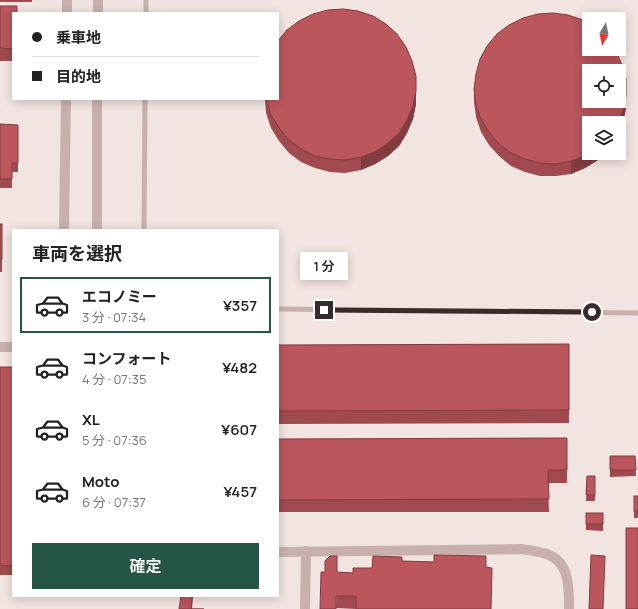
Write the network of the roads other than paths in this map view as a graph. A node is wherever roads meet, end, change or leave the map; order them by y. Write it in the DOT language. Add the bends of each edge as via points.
graph roads {
  1 [pos="67,0"];
  2 [pos="98,0"];
  3 [pos="146,0"];
  4 [pos="67,12"];
  5 [pos="98,12"];
  6 [pos="146,12"];
  7 [pos="66,100"];
  8 [pos="97,100"];
  9 [pos="145,100"];
  10 [pos="64,229"];
  11 [pos="97,229"];
  12 [pos="144,229"];
  13 [pos="279,309"];
  14 [pos="638,313"];
  15 [pos="0,347"];
  16 [pos="12,347"];
  17 [pos="306,551"];
  18 [pos="279,552"];
  19 [pos="305,609"];
  20 [pos="569,609"];
  1 -- 4 [label="street"];
  2 -- 5 [label="street"];
  3 -- 6 [label="lane"];
  7 -- 10 [label="street"];
  8 -- 11 [label="street"];
  9 -- 12 [label="lane"];
  13 -- 14 [label="lane"];
  15 -- 16 [label="street"];
  17 -- 18 [label="street"];
  17 -- 19 [label="street"];
  17 -- 20 [label="street" via="521,549 544,553 564,567 568,580"];
}
